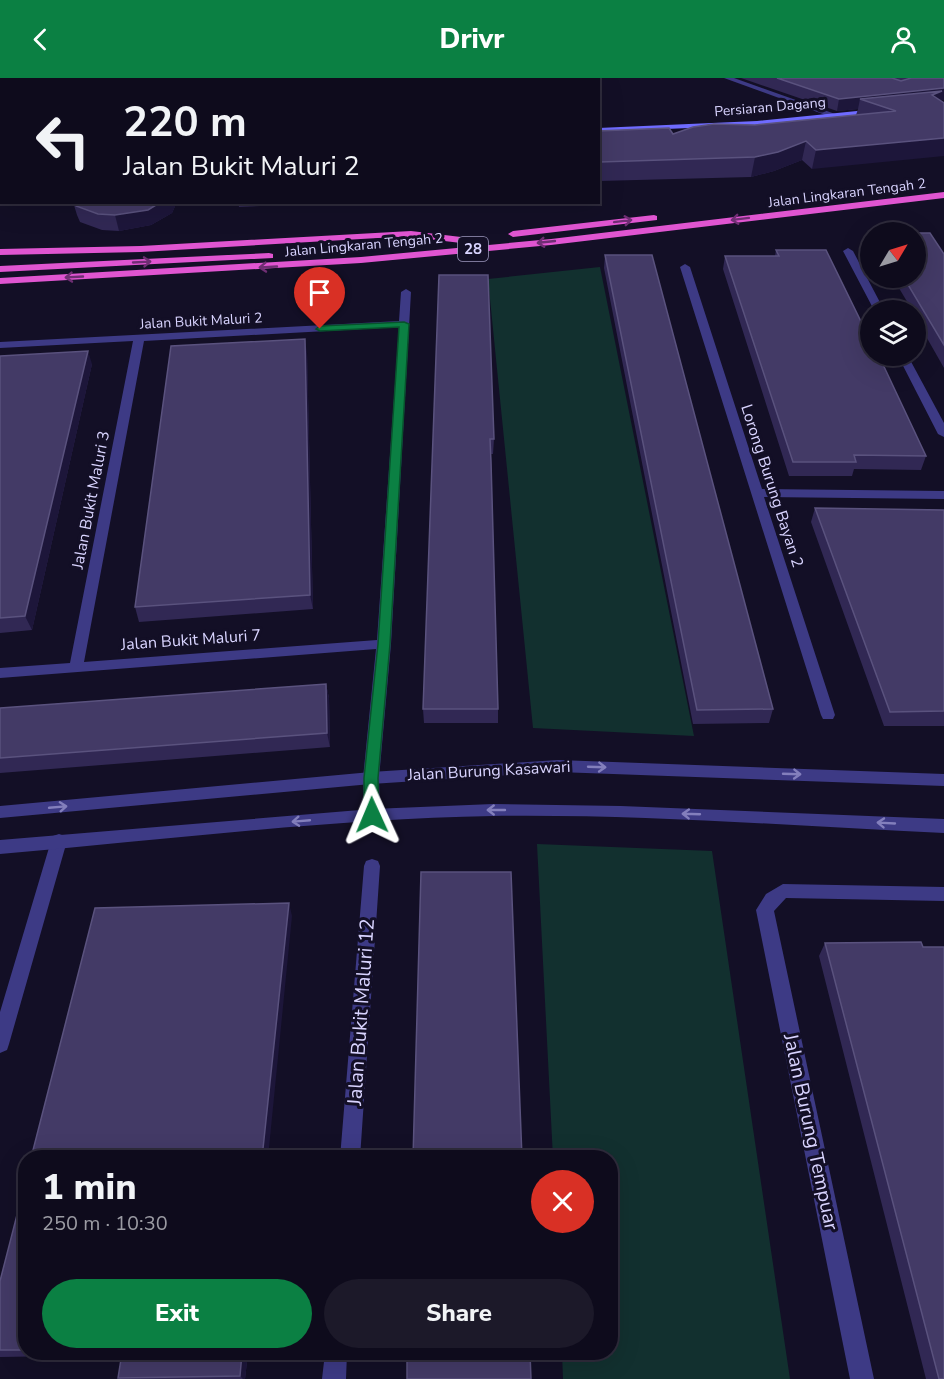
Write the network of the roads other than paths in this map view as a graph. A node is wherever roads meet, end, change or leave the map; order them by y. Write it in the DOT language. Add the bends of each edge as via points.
graph roads {
  1 [pos="734,79"];
  2 [pos="889,110"];
  3 [pos="834,115"];
  4 [pos="600,130"];
  5 [pos="944,185"];
  6 [pos="944,195"];
  7 [pos="791,202"];
  8 [pos="661,217"];
  9 [pos="496,236"];
  10 [pos="484,237"];
  11 [pos="461,240"];
  12 [pos="0,252"];
  13 [pos="848,252"];
  14 [pos="685,267"];
  15 [pos="0,269"];
  16 [pos="0,281"];
  17 [pos="406,292"];
  18 [pos="874,300"];
  19 [pos="404,324"];
  20 [pos="139,338"];
  21 [pos="0,345"];
  22 [pos="908,366"];
  23 [pos="944,434"];
  24 [pos="757,493"];
  25 [pos="944,495"];
  26 [pos="384,644"];
  27 [pos="76,667"];
  28 [pos="0,673"];
  29 [pos="828,715"];
  30 [pos="371,778"];
  31 [pos="944,780"];
  32 [pos="0,812"];
  33 [pos="372,815"];
  34 [pos="944,826"];
  35 [pos="59,841"];
  36 [pos="0,847"];
  37 [pos="372,866"];
  38 [pos="944,894"];
  39 [pos="1,1034"];
  40 [pos="351,1150"];
  41 [pos="335,1360"];
  42 [pos="334,1379"];
  43 [pos="862,1379"];
  1 -- 3 [label="street"];
  2 -- 3 [label="main road, Persiaran Dagang"];
  3 -- 4 [label="main road, Persiaran Dagang" via="757,123"];
  5 -- 7 [label="highway, Jalan Lingkaran Tengah 2"];
  6 -- 16 [label="highway, Jalan Lingkaran Tengah 2 / 28, one-way" via="551,242 361,260"];
  9 -- 8 [label="highway, 28, one-way"];
  10 -- 11 [label="highway, Jalan Lingkaran Tengah 2 / 28"];
  11 -- 12 [label="highway" via="411,234 141,249"];
  15 -- 11 [label="highway, Jalan Lingkaran Tengah 2 / 28, one-way" via="275,255"];
  13 -- 18 [label="street"];
  14 -- 24 [label="street, Lorong Burung Bayan 2"];
  17 -- 19 [label="street"];
  19 -- 20 [label="street, Jalan Bukit Maluri 2"];
  19 -- 26 [label="street"];
  20 -- 21 [label="street, Jalan Bukit Maluri 2"];
  20 -- 27 [label="street, Jalan Bukit Maluri 3"];
  22 -- 23 [label="street"];
  24 -- 25 [label="street"];
  24 -- 29 [label="street, Lorong Burung Bayan 2"];
  26 -- 27 [label="street, Jalan Bukit Maluri 7"];
  26 -- 30 [label="street"];
  27 -- 28 [label="street, Jalan Bukit Maluri 7"];
  30 -- 31 [label="street, Jalan Burung Kasawari, one-way" via="558,766"];
  32 -- 30 [label="street, Jalan Burung Kasawari, one-way"];
  30 -- 33 [label="street"];
  34 -- 33 [label="street, one-way" via="621,812 493,810"];
  33 -- 35 [label="street, one-way"];
  35 -- 36 [label="street"];
  35 -- 39 [label="street"];
  37 -- 40 [label="street, Jalan Bukit Maluri 12"];
  38 -- 43 [label="street, Jalan Burung Tempuar" via="783,891 765,910"];
  41 -- 42 [label="street"];
}
